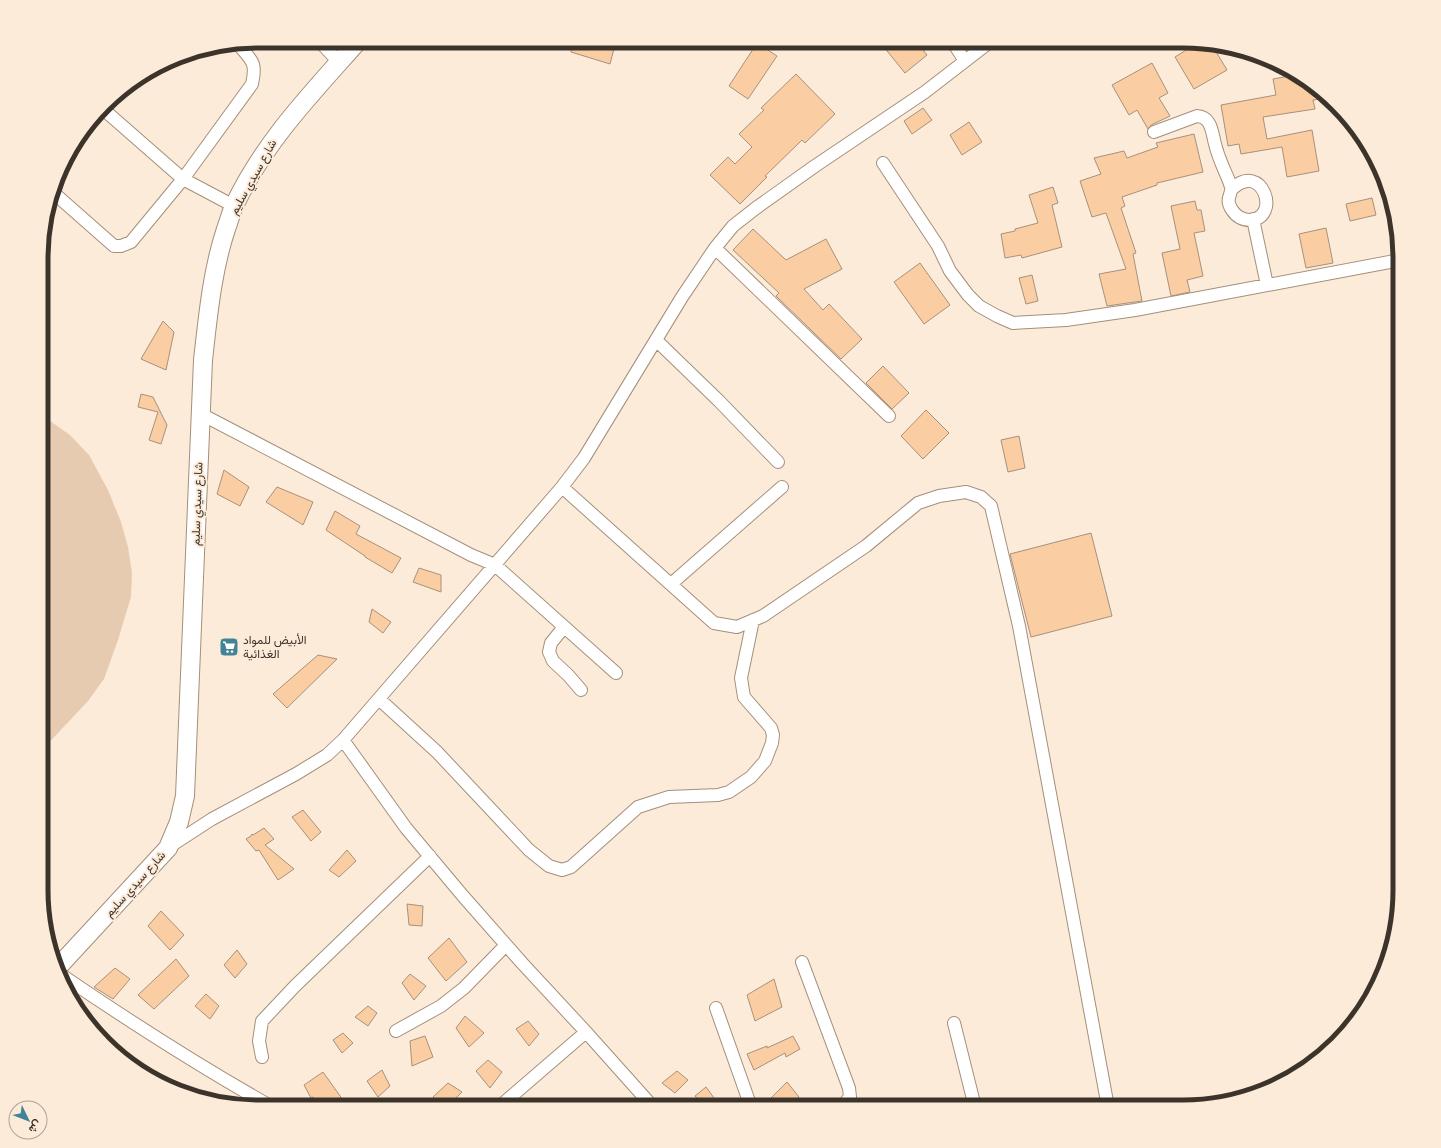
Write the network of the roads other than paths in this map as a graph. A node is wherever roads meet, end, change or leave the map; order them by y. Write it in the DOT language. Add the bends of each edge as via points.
graph roads {
  1 [pos="242,48"];
  2 [pos="325,48"];
  3 [pos="352,48"];
  4 [pos="957,48"];
  5 [pos="982,48"];
  6 [pos="965,61"];
  7 [pos="339,62"];
  8 [pos="108,112"];
  9 [pos="1154,132"];
  10 [pos="883,162"];
  11 [pos="183,179"];
  12 [pos="1232,189"];
  13 [pos="57,196"];
  14 [pos="234,206"];
  15 [pos="1252,219"];
  16 [pos="715,248"];
  17 [pos="1393,261"];
  18 [pos="1267,285"];
  19 [pos="656,340"];
  20 [pos="201,414"];
  21 [pos="889,416"];
  22 [pos="778,462"];
  23 [pos="562,487"];
  24 [pos="782,487"];
  25 [pos="495,565"];
  26 [pos="671,584"];
  27 [pos="753,620"];
  28 [pos="564,628"];
  29 [pos="616,674"];
  30 [pos="581,690"];
  31 [pos="379,699"];
  32 [pos="343,740"];
  33 [pos="168,848"];
  34 [pos="430,856"];
  35 [pos="506,945"];
  36 [pos="802,962"];
  37 [pos="61,963"];
  38 [pos="69,980"];
  39 [pos="716,1008"];
  40 [pos="954,1023"];
  41 [pos="396,1031"];
  42 [pos="586,1032"];
  43 [pos="262,1057"];
  44 [pos="260,1100"];
  45 [pos="507,1100"];
  46 [pos="647,1100"];
  47 [pos="749,1100"];
  48 [pos="847,1100"];
  49 [pos="973,1100"];
  50 [pos="1107,1100"];
  1 -- 11 [label="street" via="253,62 252,84"];
  2 -- 7 [label="street"];
  3 -- 7 [label="main road, شارع سيدي سليم"];
  4 -- 6 [label="street"];
  5 -- 6 [label="street"];
  6 -- 16 [label="street" via="925,92 756,208 733,226"];
  7 -- 14 [label="main road, شارع سيدي سليم" via="272,140"];
  8 -- 11 [label="street"];
  9 -- 12 [label="street" via="1197,116 1204,119 1211,128 1214,143"];
  10 -- 18 [label="street" via="938,246 950,271 968,295 979,306 1013,323 1066,320 1136,310"];
  11 -- 13 [label="street" via="131,242 121,246 114,246"];
  11 -- 14 [label="street"];
  12 -- 15 [label="street" via="1228,200 1232,210 1245,220"];
  12 -- 15 [label="street" via="1249,181 1264,191 1267,198 1265,209 1258,218"];
  14 -- 20 [label="main road, شارع سيدي سليم" via="221,246 209,305"];
  15 -- 18 [label="street"];
  16 -- 19 [label="street"];
  16 -- 21 [label="street"];
  17 -- 18 [label="street"];
  19 -- 22 [label="street"];
  19 -- 23 [label="street" via="584,458"];
  20 -- 25 [label="street" via="471,555"];
  20 -- 33 [label="main road, شارع سيدي سليم" via="185,796 179,822"];
  23 -- 25 [label="street"];
  23 -- 26 [label="street"];
  24 -- 26 [label="street"];
  25 -- 28 [label="street"];
  25 -- 31 [label="street"];
  26 -- 27 [label="street" via="714,623 737,627"];
  27 -- 31 [label="street" via="741,678 744,697 771,728 772,743 765,761 751,777 729,792 718,795 669,797 638,807 571,867 562,870 549,866 529,850 437,752"];
  27 -- 50 [label="street" via="763,616 866,546 918,503 938,496 966,492 980,497 991,506 1019,626"];
  28 -- 29 [label="street"];
  28 -- 30 [label="street" via="551,643 549,652 552,661"];
  31 -- 32 [label="street"];
  32 -- 33 [label="street" via="327,756 212,819"];
  32 -- 34 [label="street" via="406,828"];
  33 -- 37 [label="main road, شارع سيدي سليم"];
  34 -- 35 [label="street"];
  34 -- 43 [label="street" via="262,1021 259,1041"];
  35 -- 41 [label="street" via="464,988 441,1006"];
  35 -- 42 [label="street"];
  36 -- 48 [label="street" via="849,1088 850,1097"];
  38 -- 44 [label="street" via="215,1075"];
  39 -- 47 [label="street"];
  40 -- 49 [label="street"];
  42 -- 45 [label="street"];
  42 -- 46 [label="street"];
}
